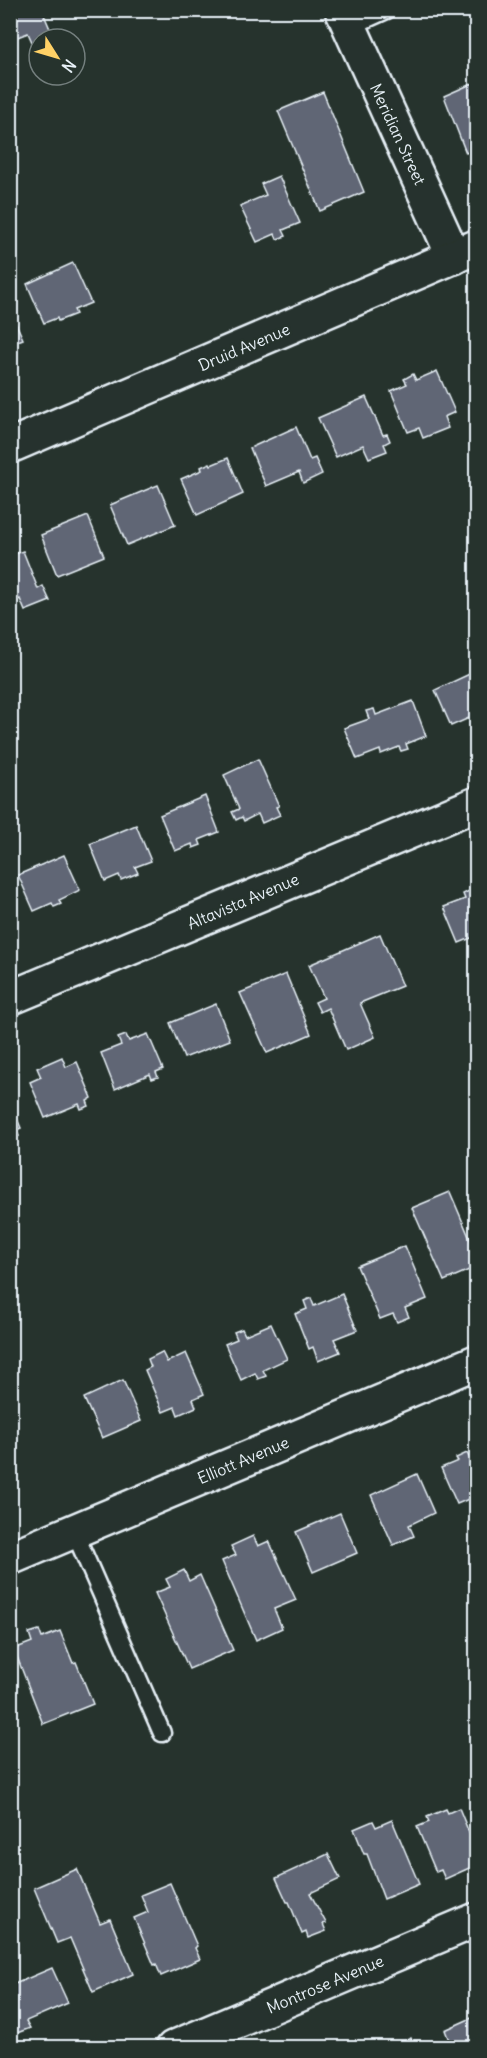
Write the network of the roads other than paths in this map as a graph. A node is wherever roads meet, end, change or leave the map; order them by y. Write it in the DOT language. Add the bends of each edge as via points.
graph roads {
  1 [pos="387,10"];
  2 [pos="346,19"];
  3 [pos="465,252"];
  4 [pos="10,446"];
  5 [pos="477,804"];
  6 [pos="10,998"];
  7 [pos="477,1362"];
  8 [pos="74,1531"];
  9 [pos="10,1558"];
  10 [pos="162,1732"];
  11 [pos="477,1920"];
  12 [pos="173,2048"];
  1 -- 2 [label="lane"];
  2 -- 3 [label="street, Meridian Street"];
  3 -- 4 [label="street, Druid Avenue"];
  5 -- 6 [label="street, Altavista Avenue"];
  7 -- 8 [label="street, Elliott Avenue"];
  8 -- 9 [label="street, Elliott Avenue"];
  8 -- 10 [label="lane"];
  11 -- 12 [label="street, Montrose Avenue"];
}
